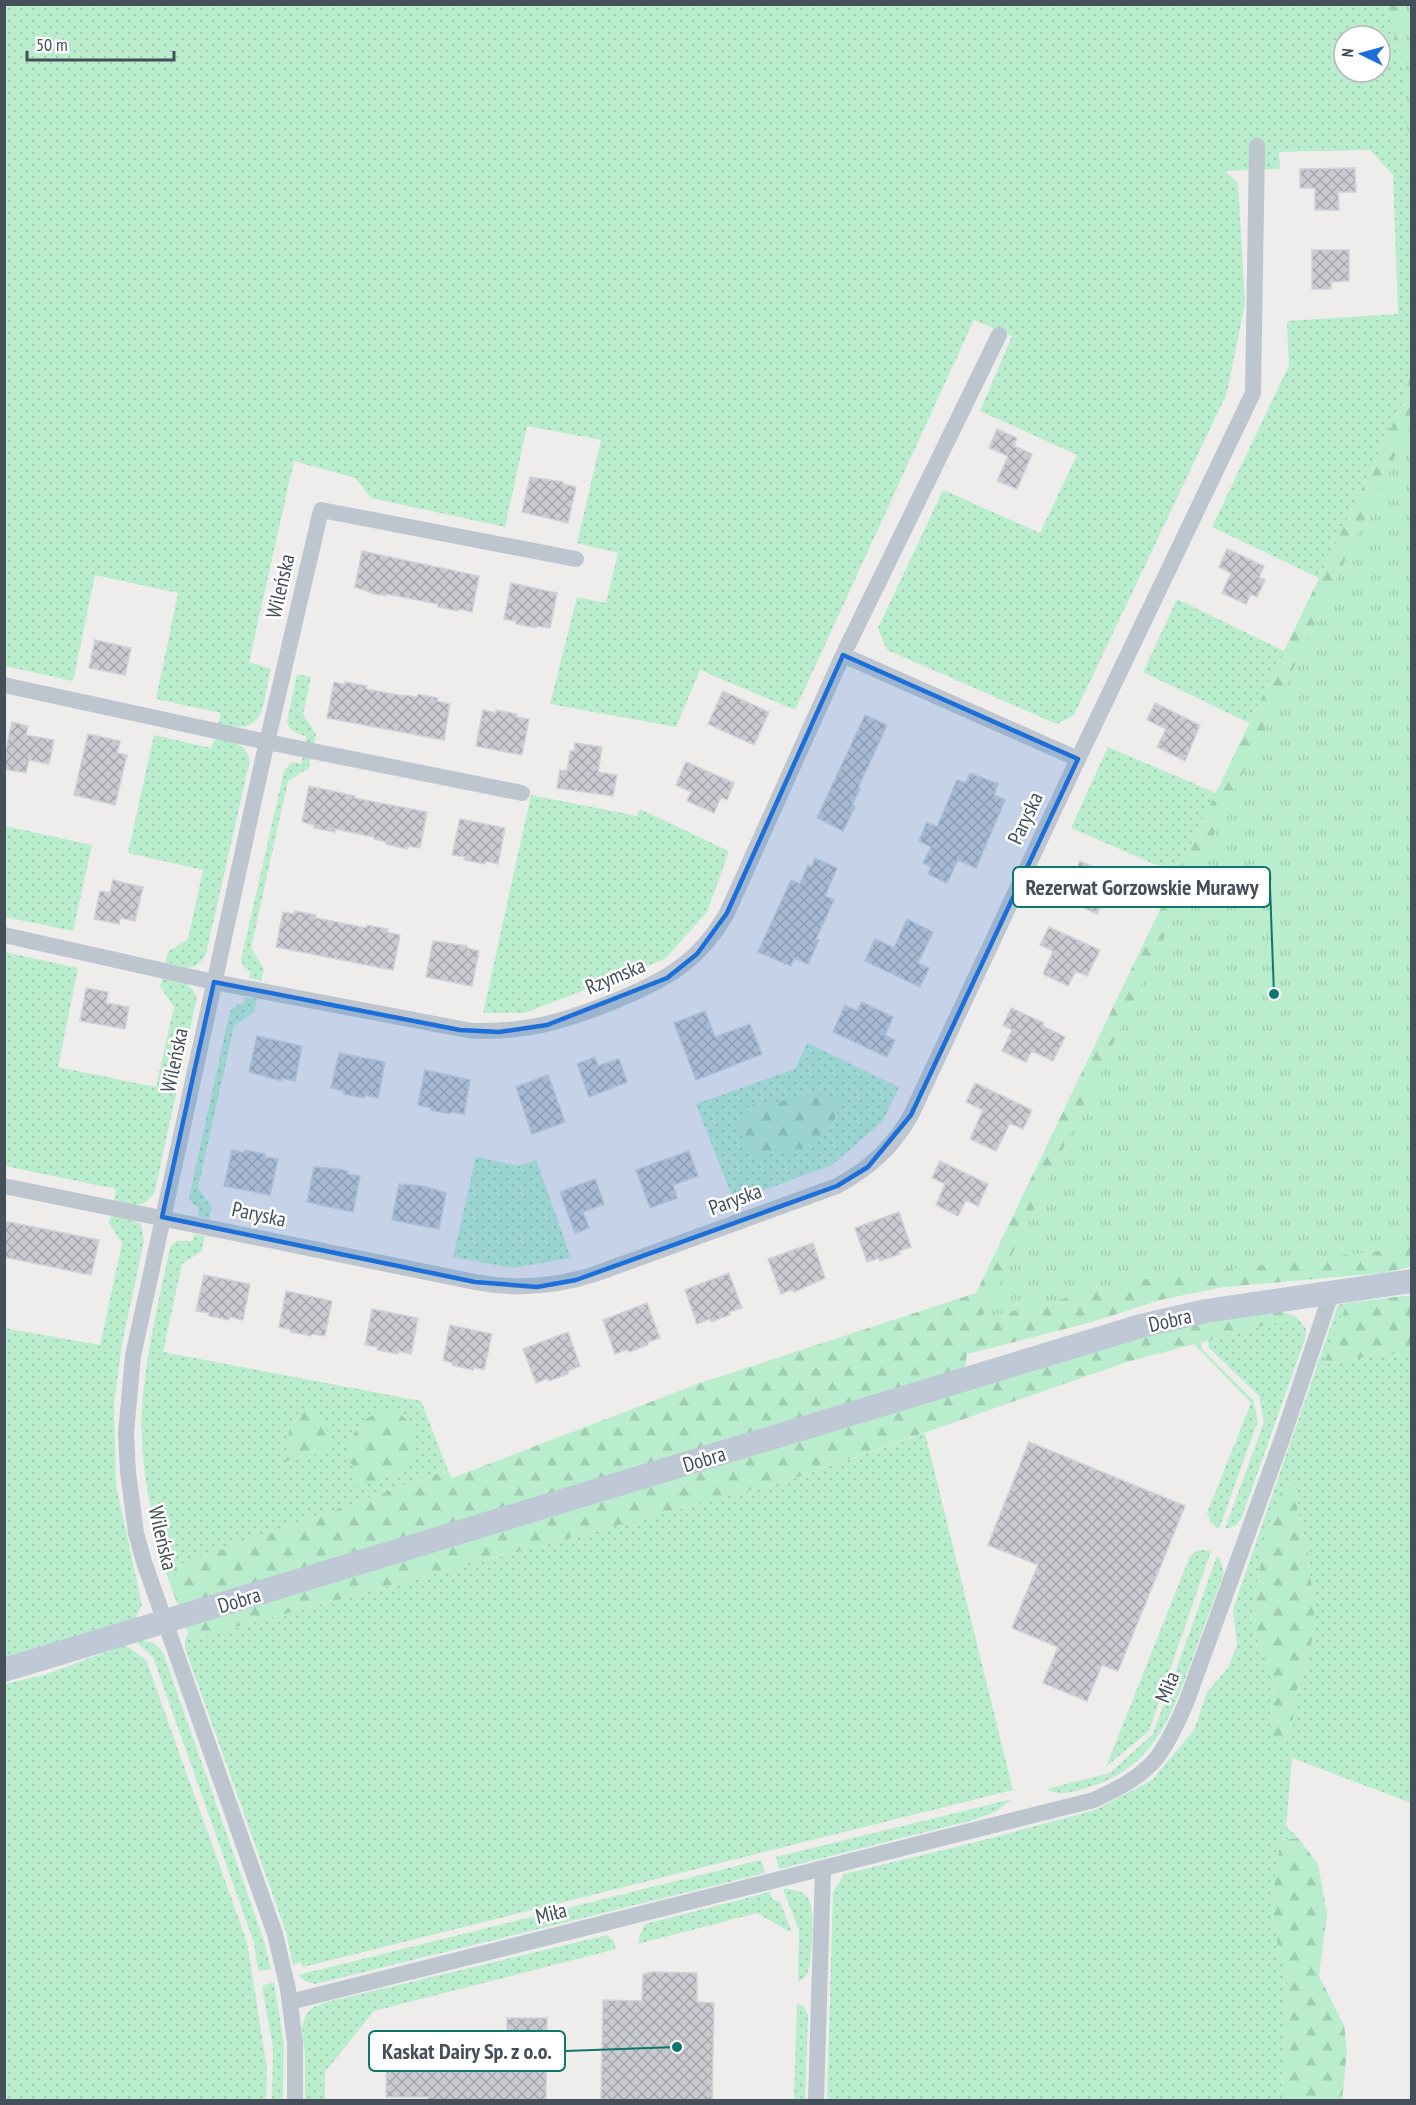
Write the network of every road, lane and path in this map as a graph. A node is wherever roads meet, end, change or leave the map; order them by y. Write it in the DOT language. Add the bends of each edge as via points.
graph roads {
  1 [pos="1257,146"];
  2 [pos="999,335"];
  3 [pos="576,559"];
  4 [pos="843,655"];
  5 [pos="4,685"];
  6 [pos="267,742"];
  7 [pos="1078,759"];
  8 [pos="522,793"];
  9 [pos="4,935"];
  10 [pos="214,982"];
  11 [pos="4,1186"];
  12 [pos="162,1217"];
  13 [pos="1412,1281"];
  14 [pos="1331,1294"];
  15 [pos="164,1622"];
  16 [pos="4,1670"];
  17 [pos="823,1869"];
  18 [pos="290,2002"];
  19 [pos="295,2100"];
  20 [pos="816,2100"];
  1 -- 7 [label="street, Paryska" via="1253,393"];
  2 -- 4 [label="street, Rzymska"];
  3 -- 6 [label="street, Wileńska" via="321,510"];
  4 -- 7 [label="street"];
  4 -- 10 [label="street, Rzymska" via="718,928 683,967 658,982 547,1025 499,1032 460,1030"];
  5 -- 6 [label="street"];
  6 -- 8 [label="street"];
  6 -- 10 [label="street, Wileńska"];
  7 -- 12 [label="street, Paryska" via="903,1130 868,1167 837,1186 595,1274 537,1287 496,1286"];
  9 -- 10 [label="street, Rzymska"];
  10 -- 12 [label="street, Wileńska"];
  11 -- 12 [label="street, Paryska"];
  12 -- 15 [label="street, Wileńska" via="133,1356 126,1433 136,1533"];
  13 -- 14 [label="street, Dobra"];
  14 -- 15 [label="street, Dobra" via="1206,1311 1141,1326"];
  14 -- 17 [label="street, Miła" via="1186,1702 1153,1762 1124,1785 1094,1800"];
  15 -- 16 [label="street, Dobra"];
  15 -- 18 [label="street" via="275,1934"];
  17 -- 18 [label="street, Miła"];
  17 -- 20 [label="street"];
  18 -- 19 [label="street"];
}
